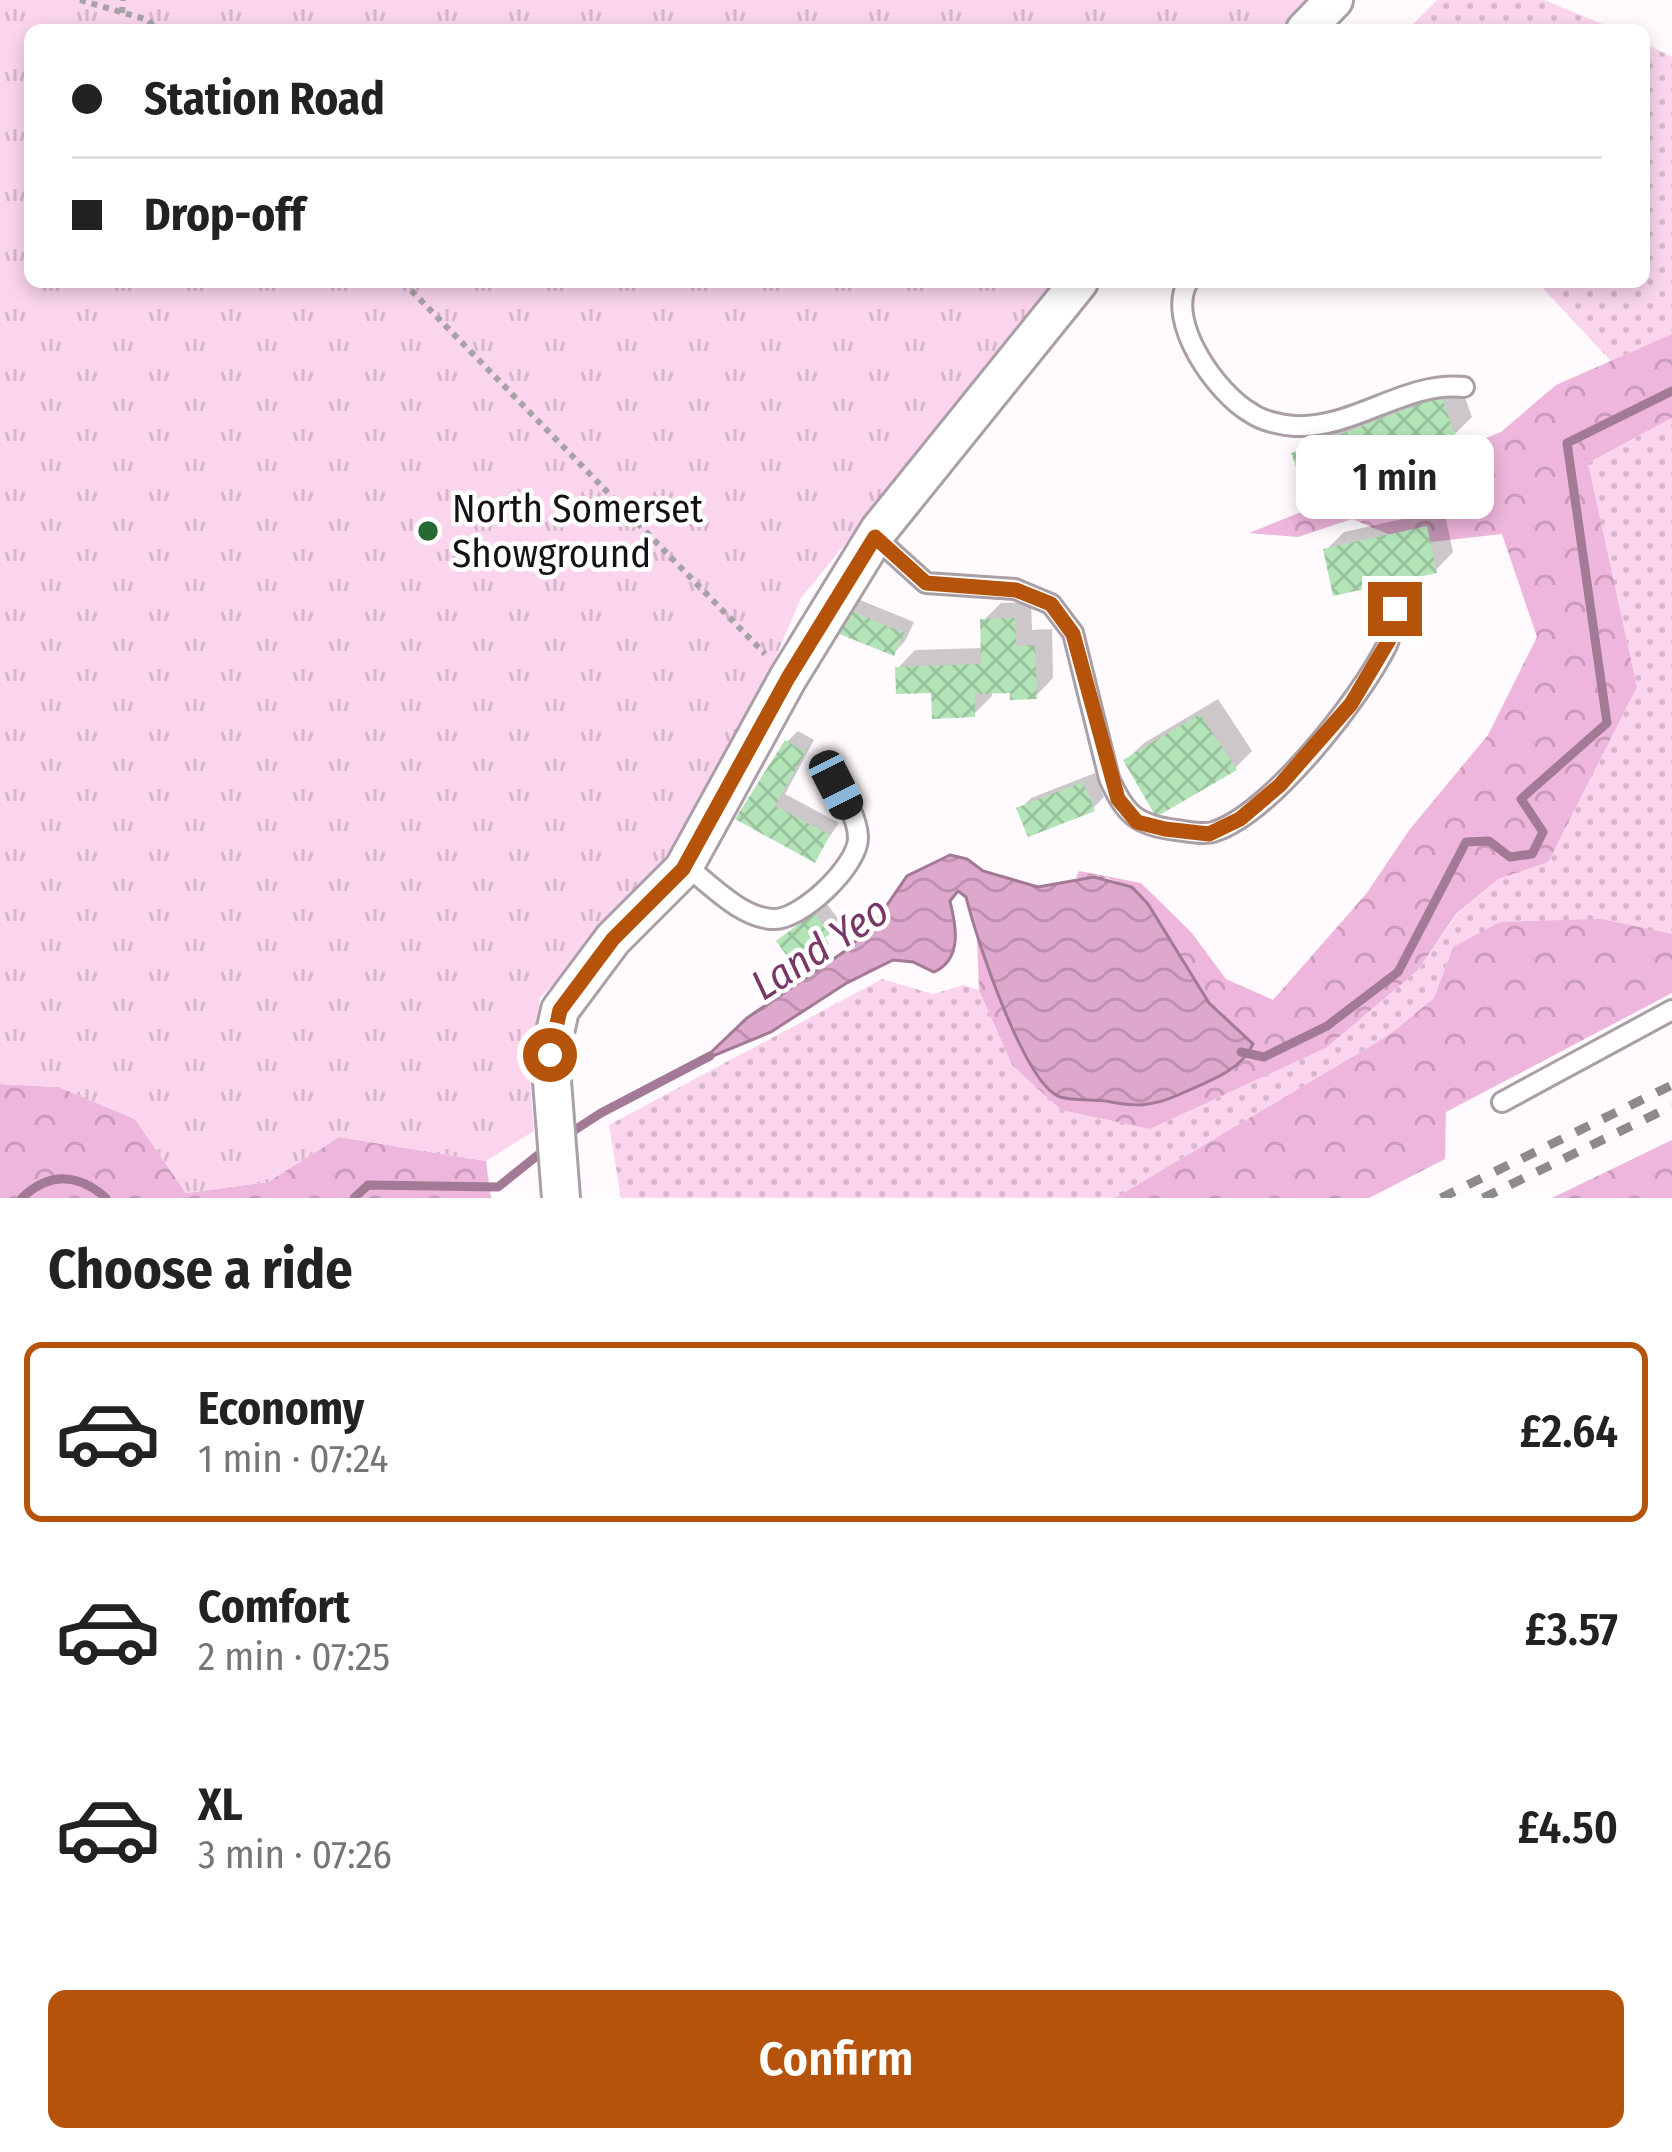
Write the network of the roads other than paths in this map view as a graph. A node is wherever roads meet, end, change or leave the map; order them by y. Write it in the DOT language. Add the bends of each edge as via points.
graph roads {
  1 [pos="1334,0"];
  2 [pos="1311,24"];
  3 [pos="1074,288"];
  4 [pos="1187,288"];
  5 [pos="1464,387"];
  6 [pos="875,537"];
  7 [pos="1395,609"];
  8 [pos="830,778"];
  9 [pos="686,865"];
  10 [pos="1672,1010"];
  11 [pos="1502,1102"];
  12 [pos="560,1185"];
  1 -- 2 [label="street"];
  3 -- 6 [label="street"];
  4 -- 5 [label="lane" via="1181,305 1203,364 1251,414 1298,426 1422,389"];
  6 -- 7 [label="lane" via="926,583 1016,590 1051,604 1073,634 1118,799 1137,822 1165,829 1209,834 1280,785 1351,704 1389,640"];
  6 -- 9 [label="street"];
  8 -- 9 [label="lane" via="858,840 851,862 811,902 780,920 762,918"];
  9 -- 12 [label="street" via="613,939 560,1010 550,1055"];
  10 -- 11 [label="lane"];
}
